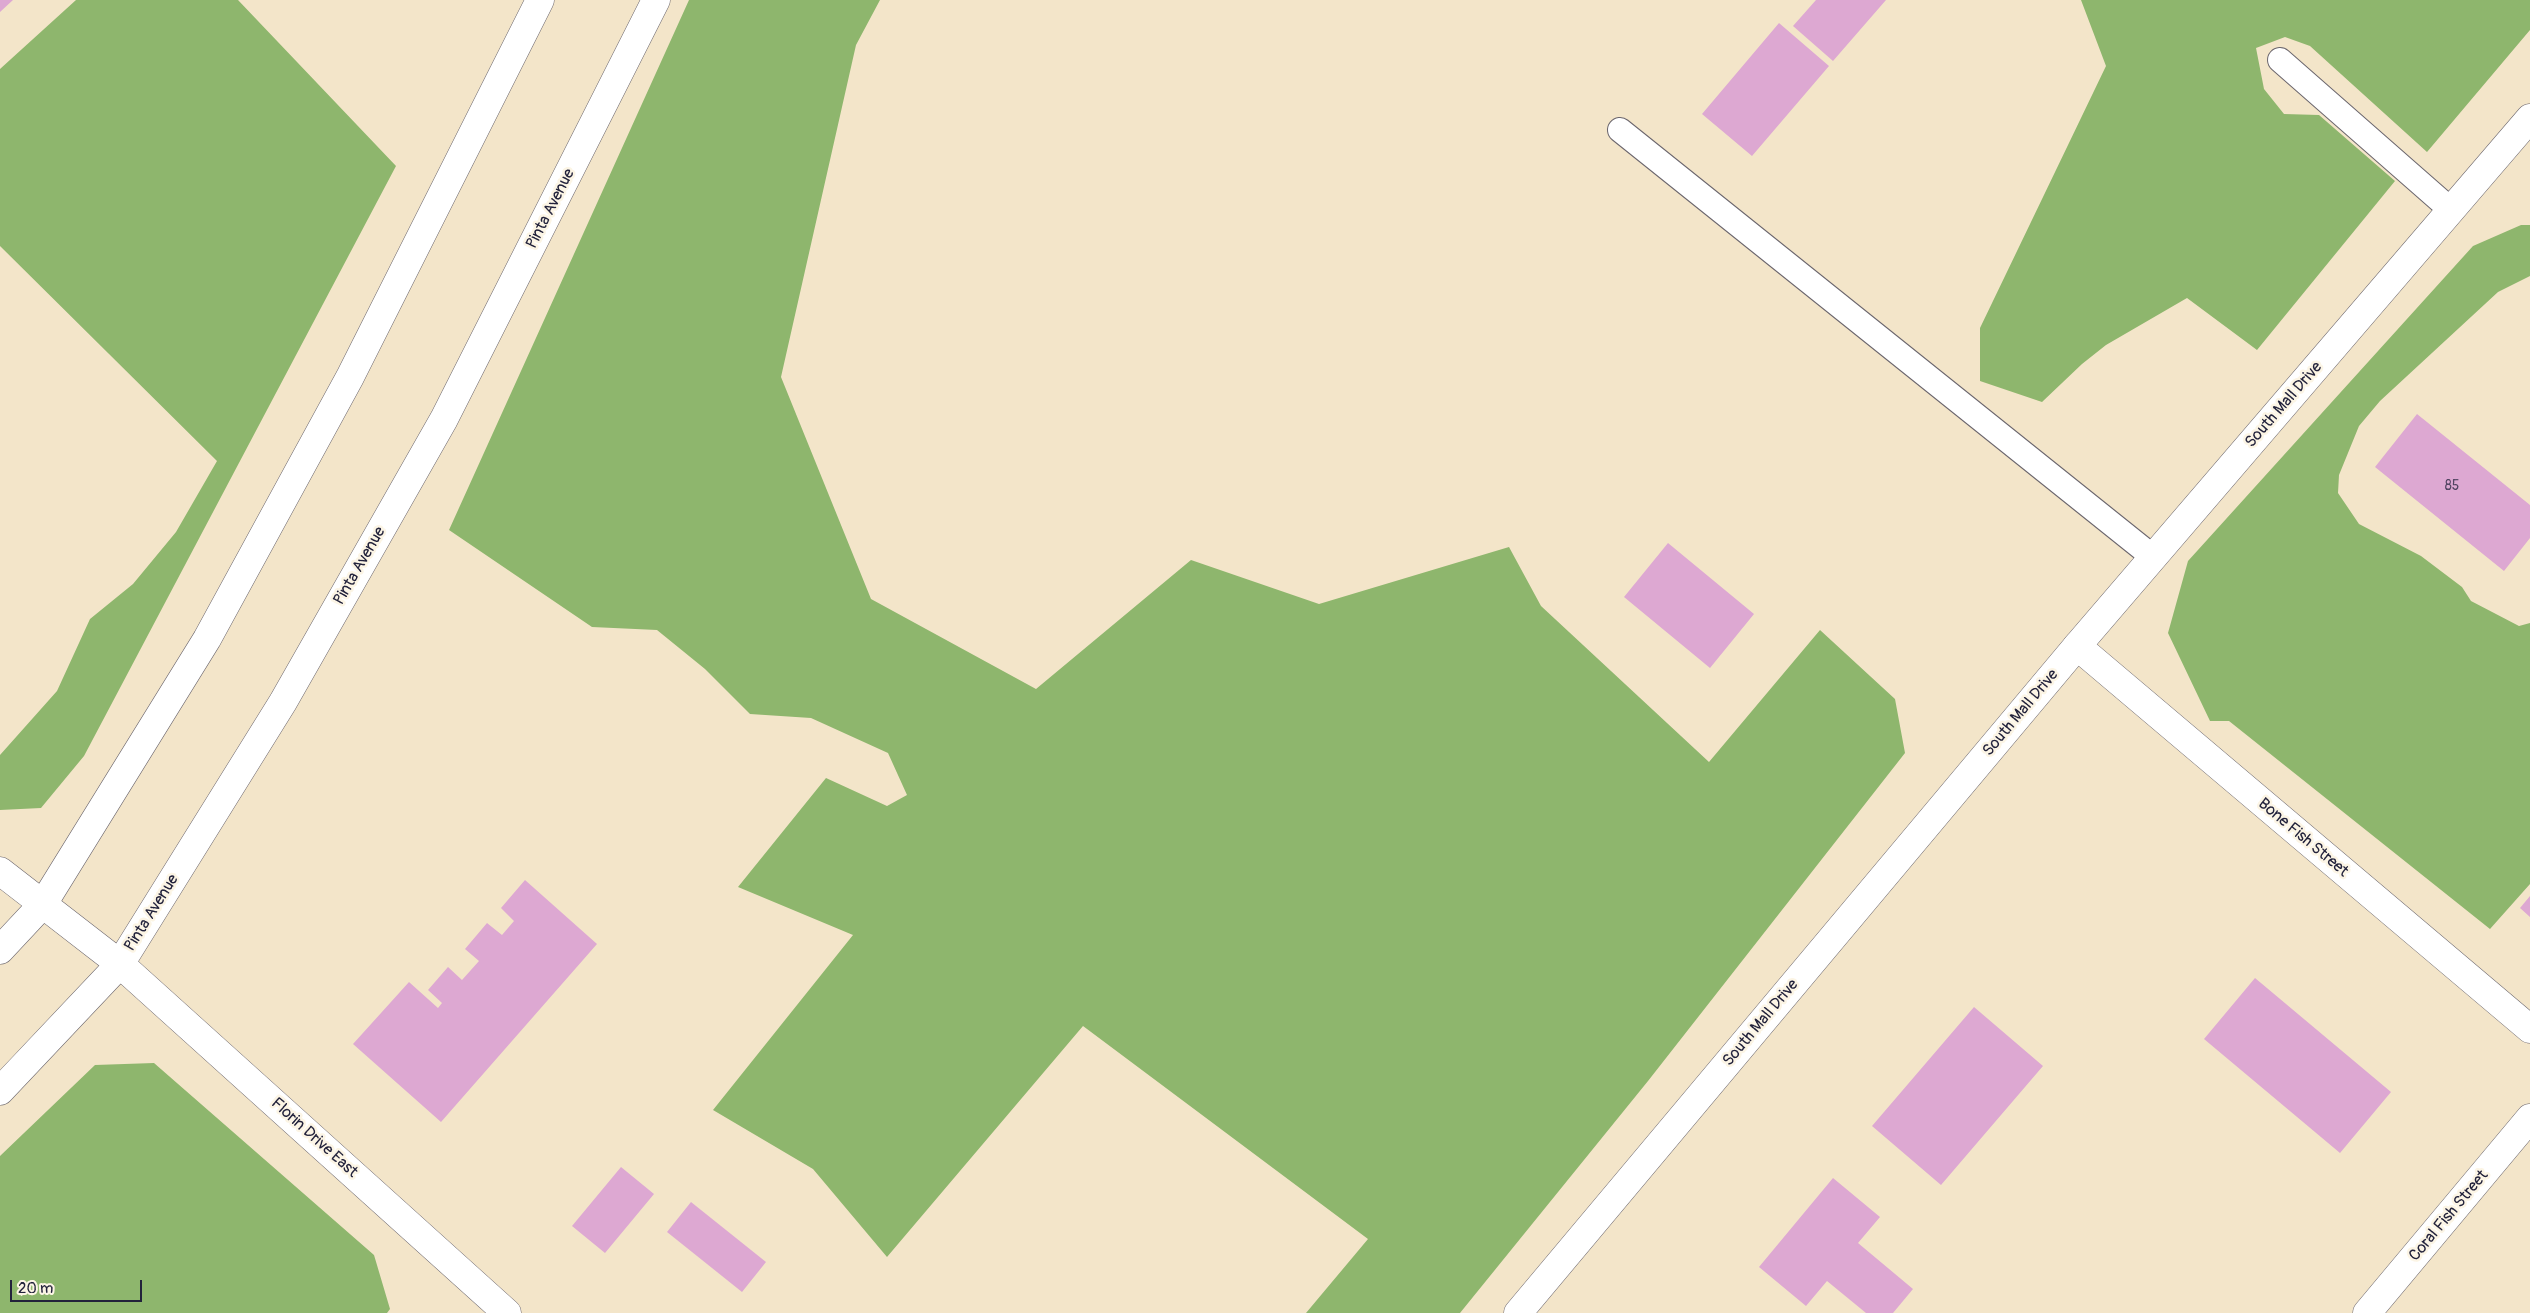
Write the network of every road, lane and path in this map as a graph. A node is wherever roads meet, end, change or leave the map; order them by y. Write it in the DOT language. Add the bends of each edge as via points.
graph roads {
  1 [pos="540,0"];
  2 [pos="656,0"];
  3 [pos="2280,60"];
  4 [pos="2529,122"];
  5 [pos="1620,130"];
  6 [pos="2451,210"];
  7 [pos="2153,557"];
  8 [pos="2077,646"];
  9 [pos="0,871"];
  10 [pos="43,904"];
  11 [pos="0,950"];
  12 [pos="120,964"];
  13 [pos="2530,1029"];
  14 [pos="0,1090"];
  15 [pos="2530,1118"];
  16 [pos="507,1313"];
  17 [pos="1518,1313"];
  18 [pos="2367,1313"];
  1 -- 10 [label="street" via="350,378 212,630"];
  2 -- 12 [label="street, Pinta Avenue" via="444,419 283,702"];
  3 -- 6 [label="lane"];
  4 -- 6 [label="street, South Mall Drive"];
  5 -- 7 [label="lane"];
  6 -- 7 [label="street, South Mall Drive"];
  7 -- 8 [label="street, South Mall Drive"];
  8 -- 13 [label="street, Bone Fish Street"];
  8 -- 17 [label="street, South Mall Drive"];
  9 -- 10 [label="street, Florin Drive East"];
  10 -- 11 [label="street"];
  10 -- 12 [label="street, Florin Drive East"];
  12 -- 14 [label="street, Pinta Avenue"];
  12 -- 16 [label="street, Florin Drive East"];
  15 -- 18 [label="street, Coral Fish Street"];
}
